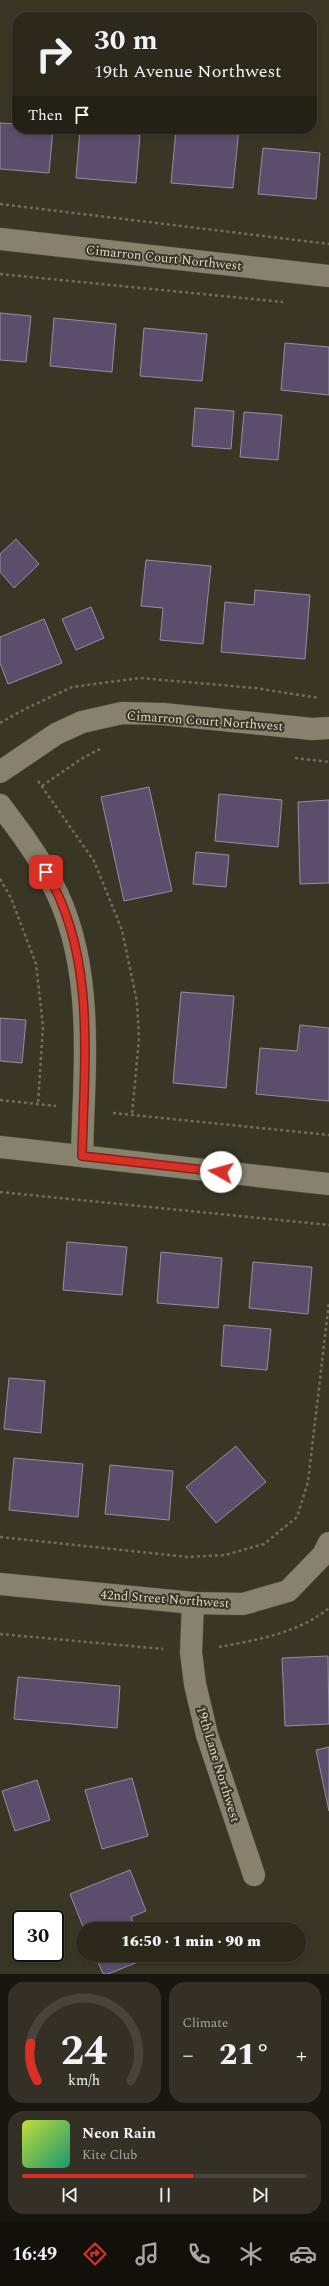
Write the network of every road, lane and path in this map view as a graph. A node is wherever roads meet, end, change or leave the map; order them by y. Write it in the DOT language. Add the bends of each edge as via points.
graph roads {
  1 [pos="0,204"];
  2 [pos="0,239"];
  3 [pos="329,244"];
  4 [pos="0,274"];
  5 [pos="329,276"];
  6 [pos="290,303"];
  7 [pos="329,728"];
  8 [pos="105,747"];
  9 [pos="290,758"];
  10 [pos="329,762"];
  11 [pos="0,772"];
  12 [pos="0,805"];
  13 [pos="0,879"];
  14 [pos="0,1100"];
  15 [pos="329,1135"];
  16 [pos="0,1147"];
  17 [pos="82,1156"];
  18 [pos="329,1184"];
  19 [pos="0,1192"];
  20 [pos="329,1225"];
  21 [pos="329,1302"];
  22 [pos="0,1537"];
  23 [pos="329,1543"];
  24 [pos="0,1584"];
  25 [pos="193,1603"];
  26 [pos="329,1608"];
  27 [pos="0,1634"];
  28 [pos="191,1652"];
  29 [pos="254,1874"];
  1 -- 3 [label="path"];
  2 -- 5 [label="street, Cimarron Court Northwest"];
  4 -- 6 [label="path"];
  7 -- 11 [label="street, Cimarron Court Northwest" via="312,729 163,714 122,713 82,722 56,734"];
  8 -- 15 [label="path" via="81,759 42,786 94,860 122,930 137,1002 138,1038 132,1115"];
  9 -- 10 [label="path"];
  12 -- 17 [label="street" via="25,837 53,884 77,953 84,1013"];
  13 -- 14 [label="path" via="11,898 36,964 43,1026 38,1104"];
  16 -- 17 [label="street"];
  17 -- 18 [label="street"];
  19 -- 20 [label="path"];
  21 -- 22 [label="path" via="308,1482 297,1517 264,1544 225,1555 188,1557"];
  23 -- 25 [label="street, 42nd Street Northwest" via="324,1555 288,1591 243,1604"];
  24 -- 25 [label="street, 42nd Street Northwest"];
  25 -- 28 [label="street, 19th Lane Northwest"];
  26 -- 28 [label="path" via="318,1618 263,1639"];
  27 -- 28 [label="path"];
  28 -- 29 [label="street, 19th Lane Northwest" via="195,1684 207,1735"];
}
